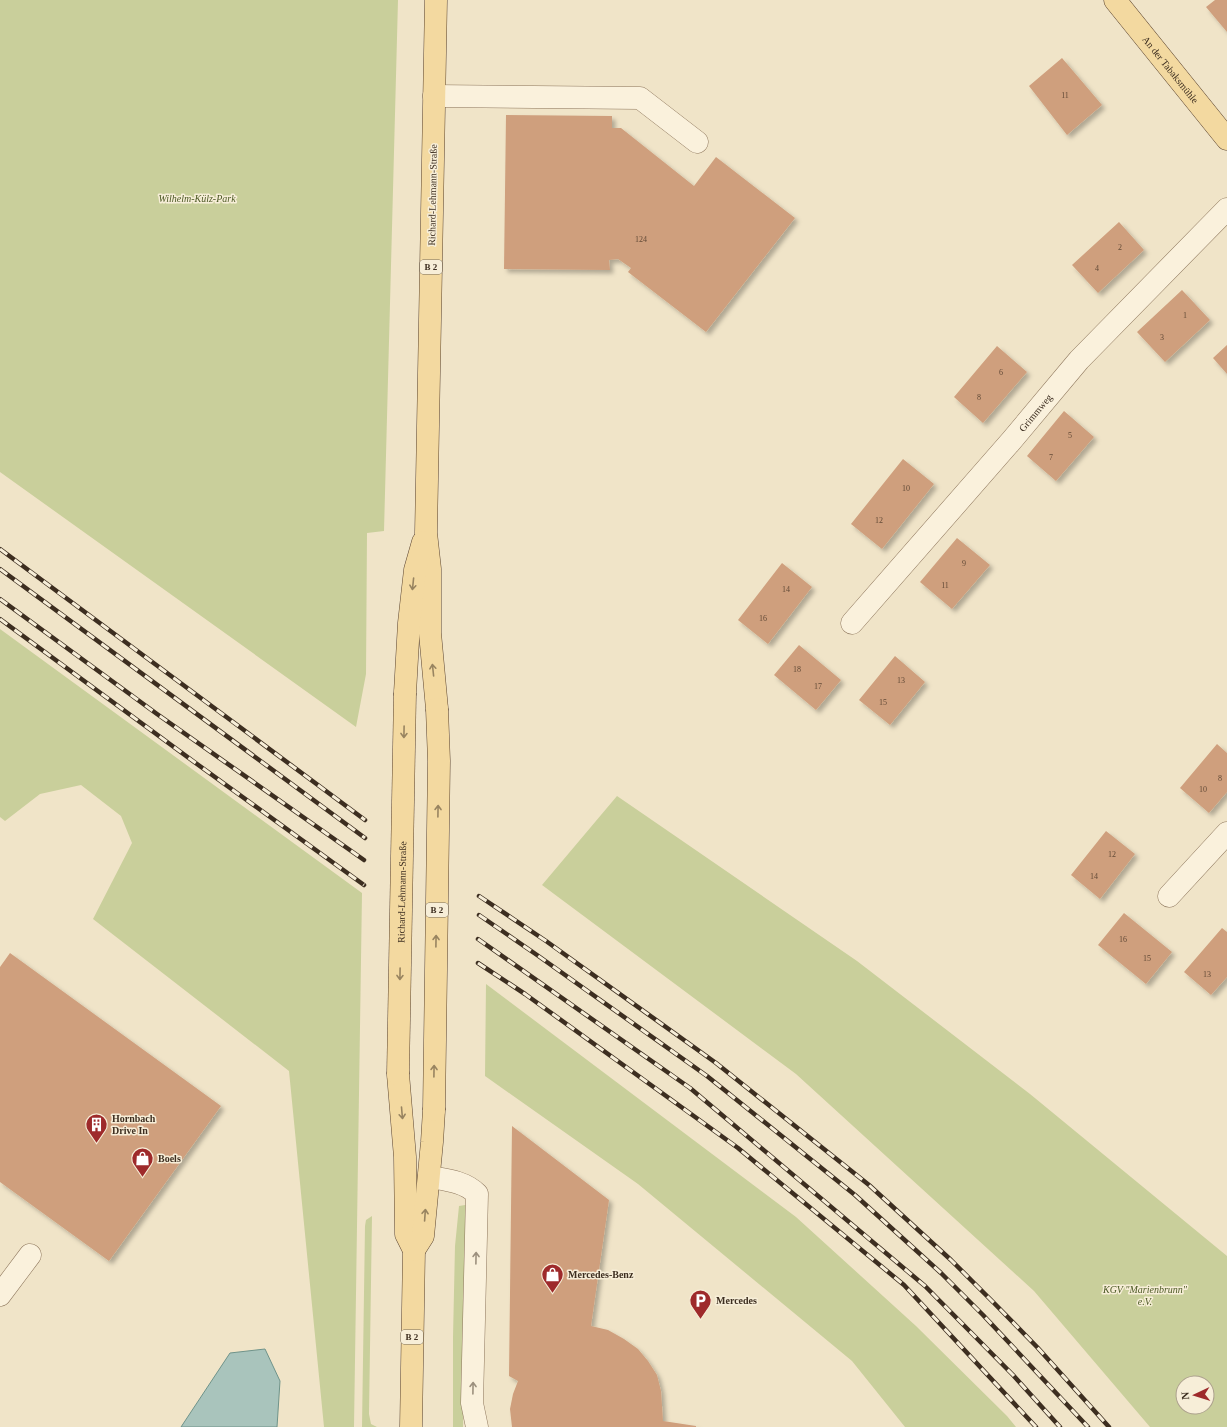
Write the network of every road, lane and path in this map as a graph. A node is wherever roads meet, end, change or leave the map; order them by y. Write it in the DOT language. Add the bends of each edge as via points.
graph roads {
  1 [pos="436,0"];
  2 [pos="1115,0"];
  3 [pos="434,96"];
  4 [pos="1227,140"];
  5 [pos="697,142"];
  6 [pos="1227,209"];
  7 [pos="426,533"];
  8 [pos="852,623"];
  9 [pos="1227,833"];
  10 [pos="1169,896"];
  11 [pos="429,1177"];
  12 [pos="414,1250"];
  13 [pos="30,1255"];
  14 [pos="0,1295"];
  15 [pos="411,1427"];
  16 [pos="477,1427"];
  1 -- 3 [label="main road, Richard-Lehmann-Straße / B 2"];
  2 -- 4 [label="main road, An der Tabaksmühle"];
  3 -- 5 [label="street" via="640,98"];
  3 -- 7 [label="main road, Richard-Lehmann-Straße / B 2"];
  6 -- 8 [label="street, Grimmweg" via="1079,360"];
  11 -- 7 [label="main road, Richard-Lehmann-Straße / B 2, one-way, bridge" via="434,1110 439,761 430,633 430,568"];
  7 -- 12 [label="main road, Richard-Lehmann-Straße / B 2, one-way, bridge" via="415,570 405,693 398,1074 405,1157 406,1234"];
  9 -- 10 [label="street"];
  12 -- 11 [label="main road, Richard-Lehmann-Straße / B 2, one-way" via="423,1236"];
  16 -- 11 [label="street, one-way" via="472,1403 477,1194 471,1187"];
  12 -- 15 [label="main road, Richard-Lehmann-Straße / B 2"];
  13 -- 14 [label="street"];
}
